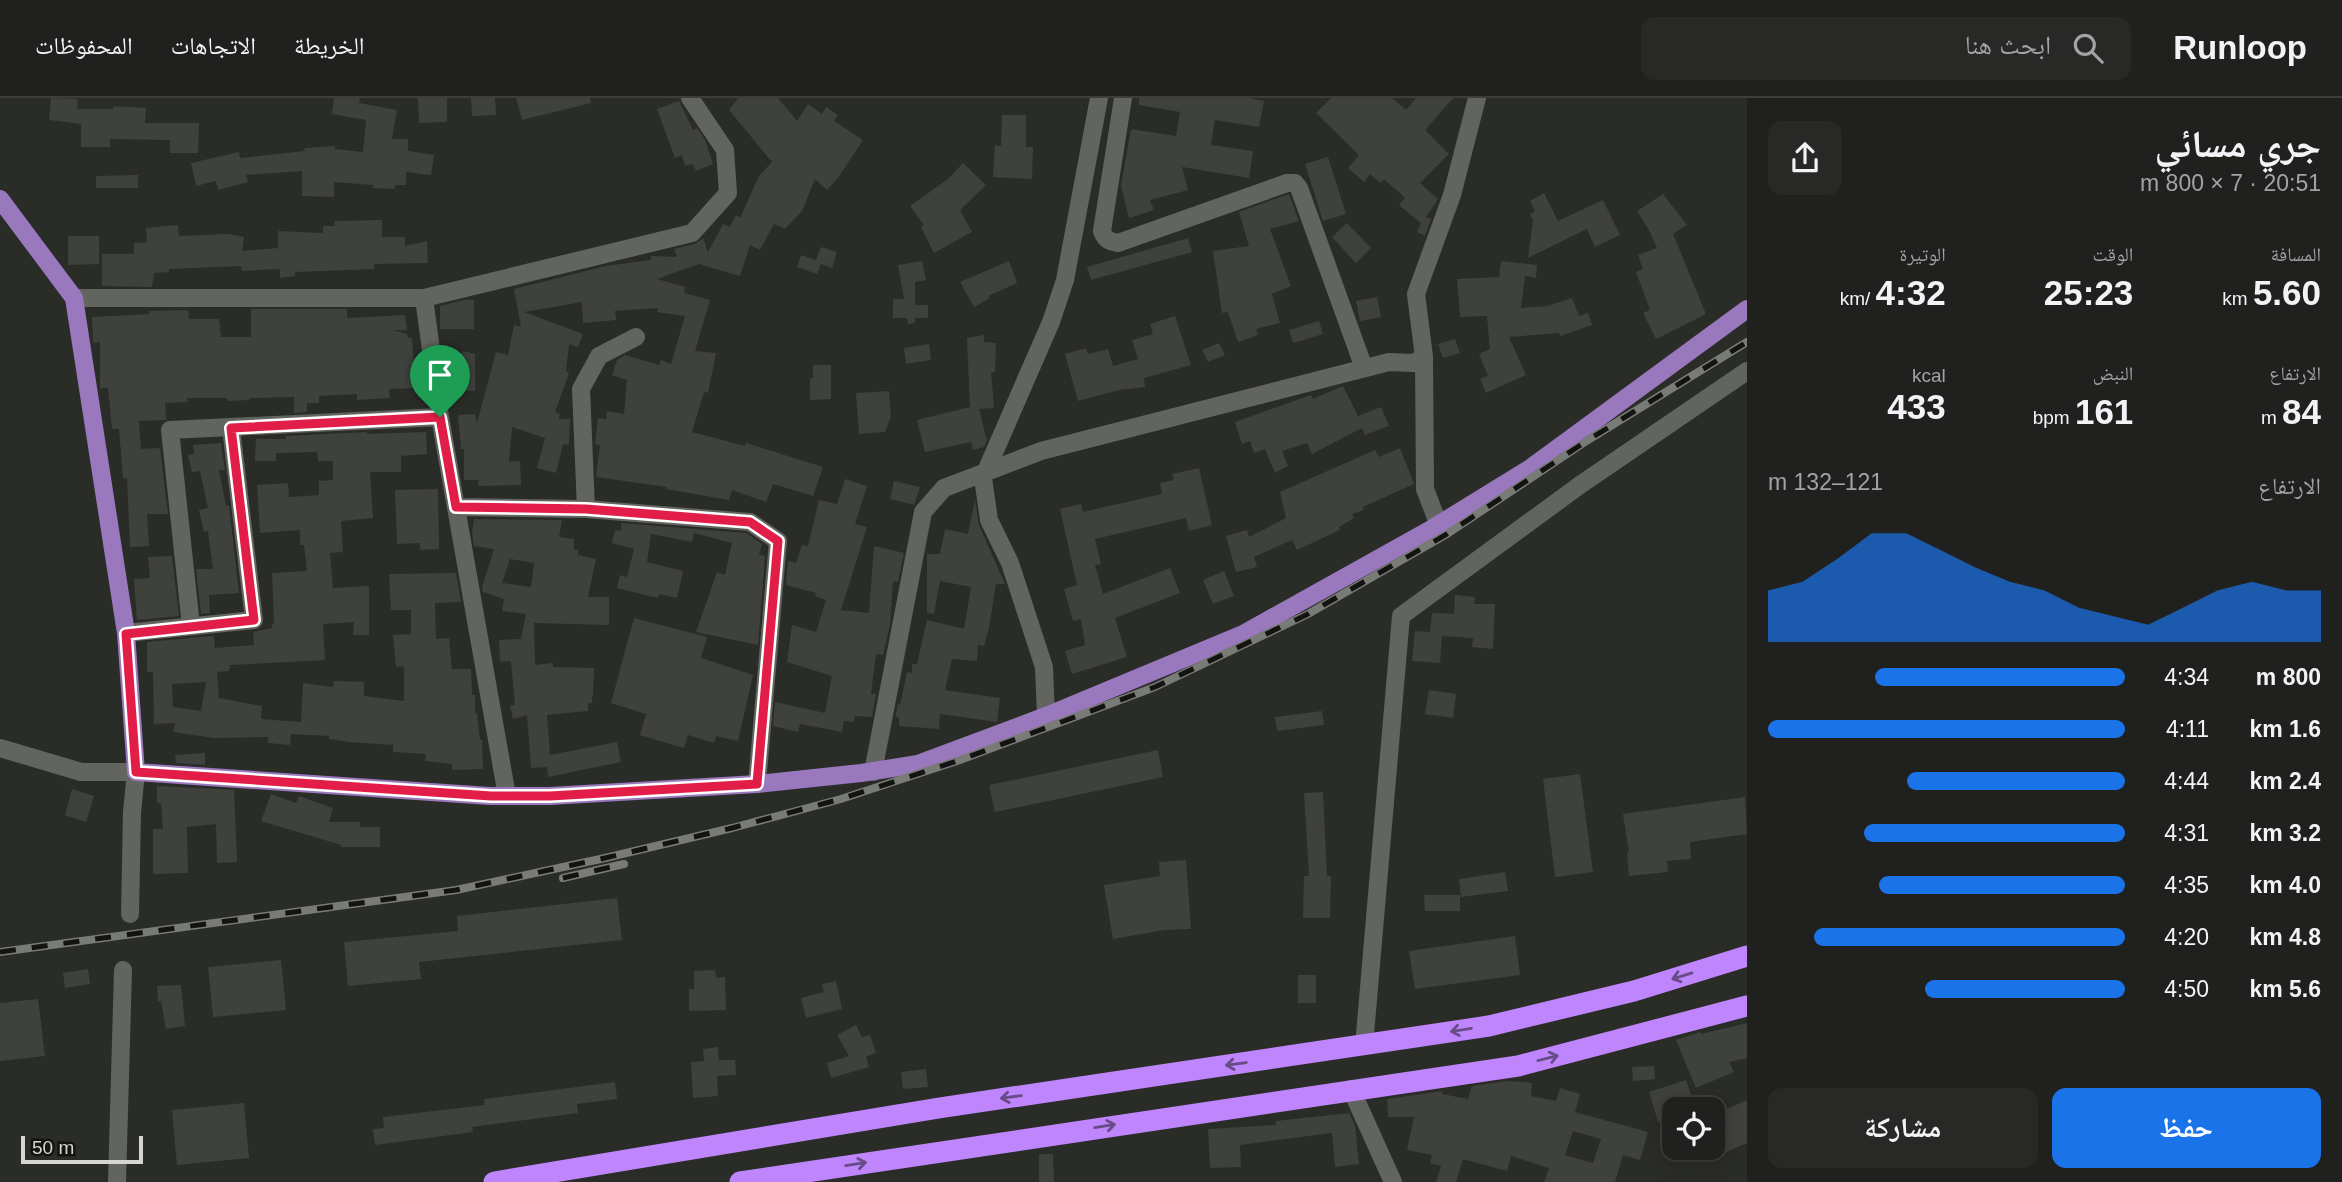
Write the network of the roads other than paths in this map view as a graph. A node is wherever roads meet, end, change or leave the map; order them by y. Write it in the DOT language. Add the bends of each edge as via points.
graph roads {
  1 [pos="690,98"];
  2 [pos="1099,98"];
  3 [pos="1123,98"];
  4 [pos="1476,98"];
  5 [pos="0,199"];
  6 [pos="74,298"];
  7 [pos="424,298"];
  8 [pos="1747,309"];
  9 [pos="636,337"];
  10 [pos="1424,357"];
  11 [pos="1364,368"];
  12 [pos="1747,371"];
  13 [pos="440,417"];
  14 [pos="231,428"];
  15 [pos="986,471"];
  16 [pos="456,507"];
  17 [pos="586,509"];
  18 [pos="1438,523"];
  19 [pos="191,626"];
  20 [pos="126,634"];
  21 [pos="1046,716"];
  22 [pos="0,748"];
  23 [pos="136,772"];
  24 [pos="873,772"];
  25 [pos="757,784"];
  26 [pos="507,796"];
  27 [pos="130,914"];
  28 [pos="1747,956"];
  29 [pos="123,970"];
  30 [pos="1747,1006"];
  31 [pos="1364,1046"];
  32 [pos="1351,1089"];
  33 [pos="117,1182"];
  34 [pos="494,1182"];
  35 [pos="740,1182"];
  36 [pos="1393,1182"];
  1 -- 7 [label="street" via="724,150 728,193 692,233"];
  2 -- 15 [label="street" via="1065,280"];
  3 -- 11 [label="street" via="1104,237 1118,243 1295,183"];
  4 -- 10 [label="street" via="1452,195 1416,294"];
  5 -- 6 [label="main road"];
  6 -- 7 [label="street"];
  6 -- 20 [label="main road"];
  7 -- 13 [label="street"];
  8 -- 18 [label="main road" via="1529,469"];
  9 -- 17 [label="street" via="599,356 581,389"];
  10 -- 11 [label="street" via="1414,363"];
  10 -- 18 [label="street" via="1425,489"];
  11 -- 15 [label="street" via="1041,451"];
  12 -- 31 [label="street" via="1401,616"];
  13 -- 14 [label="street"];
  13 -- 16 [label="street"];
  14 -- 19 [label="street" via="254,620"];
  14 -- 19 [label="street" via="170,430"];
  15 -- 21 [label="street" via="989,520 1010,563 1044,667"];
  15 -- 24 [label="street" via="944,488 923,512"];
  16 -- 17 [label="street"];
  16 -- 26 [label="street"];
  17 -- 25 [label="street" via="750,522 778,541"];
  18 -- 21 [label="main road" via="1243,634"];
  19 -- 20 [label="street"];
  20 -- 23 [label="main road"];
  21 -- 24 [label="main road" via="918,764"];
  22 -- 23 [label="street" via="81,772"];
  23 -- 26 [label="main road"];
  23 -- 27 [label="street"];
  24 -- 25 [label="main road"];
  25 -- 26 [label="main road"];
  28 -- 31 [label="highway, one-way" via="1634,991 1489,1026"];
  29 -- 33 [label="street"];
  32 -- 30 [label="highway, one-way" via="1518,1066"];
  31 -- 34 [label="highway, one-way" via="939,1108"];
  35 -- 32 [label="highway, one-way"];
  32 -- 36 [label="street"];
}
